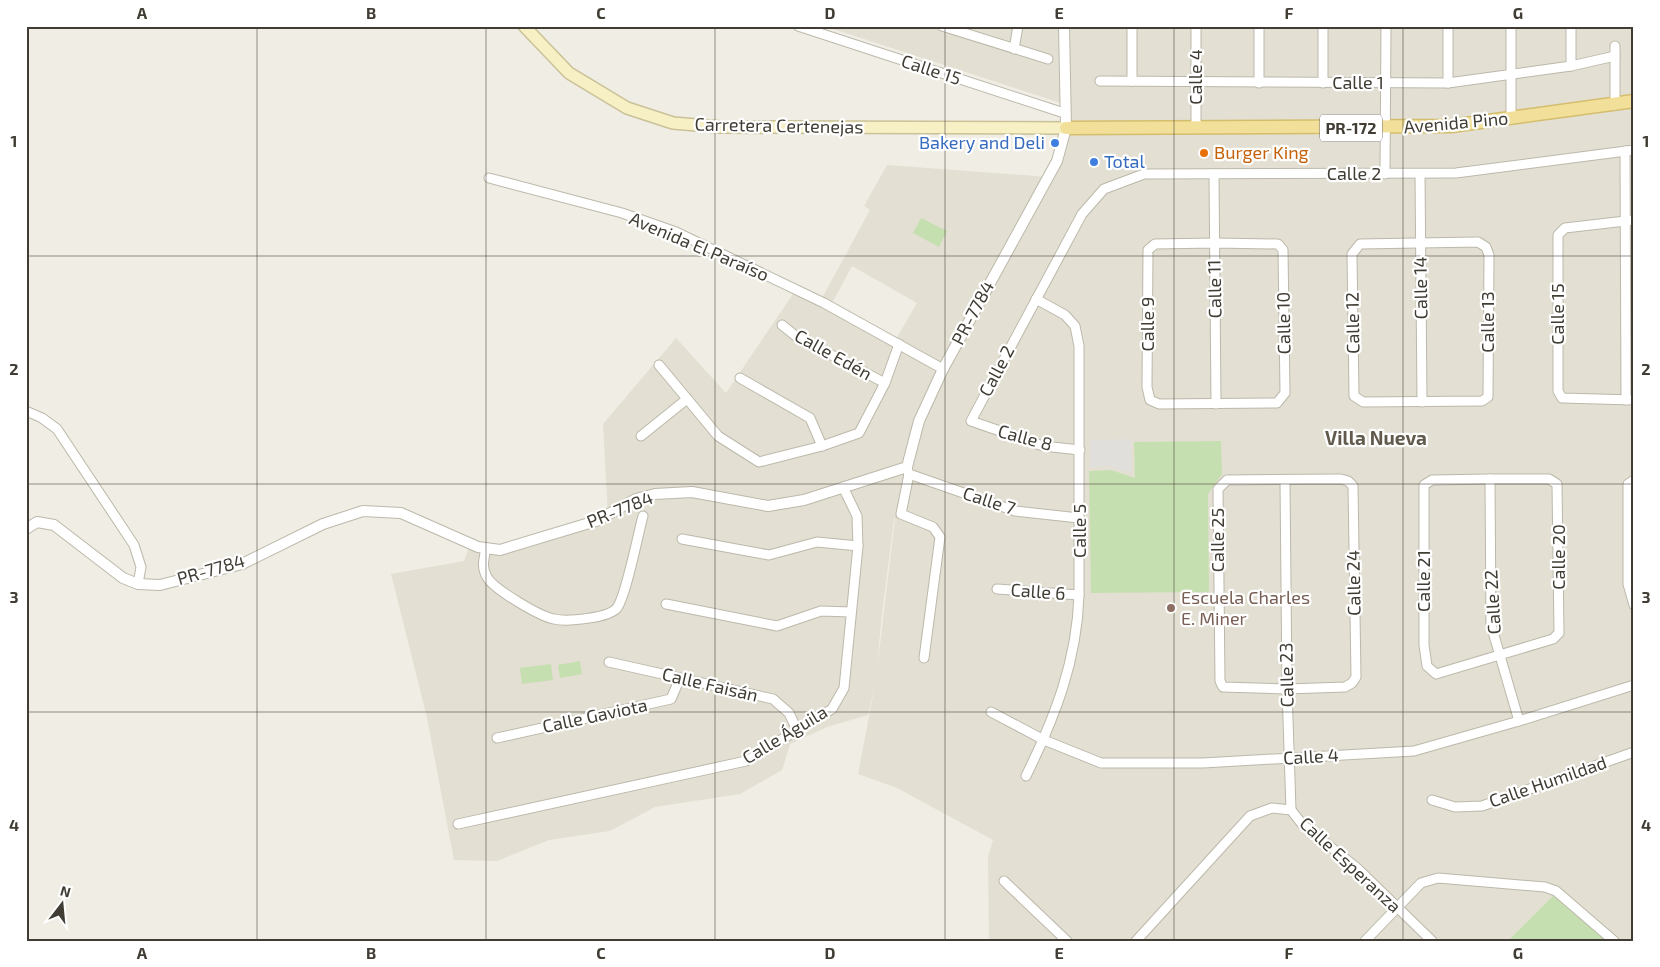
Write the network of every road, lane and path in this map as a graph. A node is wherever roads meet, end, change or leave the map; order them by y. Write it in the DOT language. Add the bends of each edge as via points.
graph roads {
  1 [pos="524,26"];
  2 [pos="798,26"];
  3 [pos="942,26"];
  4 [pos="1018,26"];
  5 [pos="1064,26"];
  6 [pos="1132,26"];
  7 [pos="1196,26"];
  8 [pos="1259,26"];
  9 [pos="1323,26"];
  10 [pos="1386,26"];
  11 [pos="1448,26"];
  12 [pos="1511,26"];
  13 [pos="1571,26"];
  14 [pos="1615,46"];
  15 [pos="1014,49"];
  16 [pos="1615,56"];
  17 [pos="1048,59"];
  18 [pos="1571,66"];
  19 [pos="1511,74"];
  20 [pos="1100,81"];
  21 [pos="1132,81"];
  22 [pos="1196,83"];
  23 [pos="1259,83"];
  24 [pos="1323,83"];
  25 [pos="1386,83"];
  26 [pos="1448,83"];
  27 [pos="1634,101"];
  28 [pos="1615,105"];
  29 [pos="1064,113"];
  30 [pos="1511,119"];
  31 [pos="1066,128"];
  32 [pos="1196,128"];
  33 [pos="1384,128"];
  34 [pos="1629,150"];
  35 [pos="1214,174"];
  36 [pos="1385,174"];
  37 [pos="1420,174"];
  38 [pos="489,178"];
  39 [pos="1630,220"];
  40 [pos="1215,243"];
  41 [pos="1420,244"];
  42 [pos="1036,300"];
  43 [pos="782,325"];
  44 [pos="899,344"];
  45 [pos="659,365"];
  46 [pos="943,369"];
  47 [pos="740,378"];
  48 [pos="885,383"];
  49 [pos="687,398"];
  50 [pos="1630,400"];
  51 [pos="1422,402"];
  52 [pos="1216,404"];
  53 [pos="26,411"];
  54 [pos="971,421"];
  55 [pos="641,436"];
  56 [pos="822,446"];
  57 [pos="1080,450"];
  58 [pos="908,470"];
  59 [pos="1490,479"];
  60 [pos="1285,480"];
  61 [pos="1634,480"];
  62 [pos="844,487"];
  63 [pos="643,516"];
  64 [pos="1079,518"];
  65 [pos="26,529"];
  66 [pos="682,539"];
  67 [pos="858,546"];
  68 [pos="486,548"];
  69 [pos="138,584"];
  70 [pos="997,590"];
  71 [pos="1079,595"];
  72 [pos="666,604"];
  73 [pos="1634,606"];
  74 [pos="851,612"];
  75 [pos="1499,655"];
  76 [pos="924,658"];
  77 [pos="609,662"];
  78 [pos="680,678"];
  79 [pos="1634,685"];
  80 [pos="1287,689"];
  81 [pos="991,712"];
  82 [pos="1519,721"];
  83 [pos="797,730"];
  84 [pos="497,738"];
  85 [pos="1044,740"];
  86 [pos="1634,752"];
  87 [pos="1290,759"];
  88 [pos="1026,776"];
  89 [pos="1432,800"];
  90 [pos="1291,810"];
  91 [pos="458,824"];
  92 [pos="1004,881"];
  93 [pos="1396,908"];
  94 [pos="1067,941"];
  95 [pos="1136,941"];
  96 [pos="1365,941"];
  97 [pos="1432,941"];
  98 [pos="1614,941"];
  1 -- 31 [label="main road, Carretera Certenejas / PR-172" via="569,73 627,108 673,122 720,127"];
  2 -- 29 [label="street, Calle 15"];
  3 -- 15 [label="street"];
  4 -- 15 [label="street"];
  5 -- 29 [label="street, PR-7784"];
  6 -- 21 [label="street"];
  7 -- 22 [label="street, Calle 4"];
  8 -- 23 [label="street"];
  9 -- 24 [label="street"];
  10 -- 25 [label="street"];
  11 -- 26 [label="street"];
  12 -- 19 [label="street"];
  13 -- 18 [label="street"];
  14 -- 16 [label="street"];
  15 -- 17 [label="street"];
  16 -- 18 [label="street, Calle 1"];
  16 -- 28 [label="street"];
  18 -- 19 [label="street, Calle 1"];
  19 -- 26 [label="street, Calle 1"];
  19 -- 30 [label="street"];
  20 -- 21 [label="street, Calle 1"];
  21 -- 22 [label="street, Calle 1"];
  22 -- 23 [label="street, Calle 1"];
  22 -- 32 [label="street, Calle 4"];
  23 -- 24 [label="street, Calle 1"];
  24 -- 25 [label="street, Calle 1"];
  25 -- 26 [label="street, Calle 1"];
  25 -- 33 [label="street"];
  27 -- 28 [label="main road, Avenida Pino / PR-172"];
  28 -- 30 [label="main road, Avenida Pino / PR-172"];
  29 -- 31 [label="street, PR-7784"];
  30 -- 33 [label="main road, Avenida Pino / PR-172" via="1452,126"];
  31 -- 32 [label="main road, Avenida Pino / PR-172"];
  31 -- 46 [label="street, PR-7784 / PR-7784" via="1057,161"];
  32 -- 33 [label="main road, Avenida Pino / PR-172"];
  33 -- 36 [label="street"];
  34 -- 37 [label="street, Calle 2" via="1456,173"];
  34 -- 39 [label="street"];
  35 -- 36 [label="street, Calle 2"];
  35 -- 40 [label="street, Calle 11"];
  35 -- 42 [label="street, Calle 2" via="1144,174 1104,189 1082,214"];
  36 -- 37 [label="street, Calle 2"];
  37 -- 41 [label="street, Calle 14"];
  38 -- 44 [label="street, Avenida El Paraíso" via="622,213 676,232 824,303"];
  39 -- 50 [label="street"];
  39 -- 50 [label="street, Calle 15" via="1565,228 1558,235 1558,391 1562,398"];
  40 -- 52 [label="street, Calle 11"];
  40 -- 52 [label="street, Calle 9" via="1155,244 1148,250 1147,388 1150,400 1159,404"];
  40 -- 52 [label="street, Calle 10" via="1278,244 1283,250 1285,393 1277,403"];
  41 -- 51 [label="street, Calle 14"];
  41 -- 51 [label="street, Calle 12" via="1360,244 1352,254 1354,396 1363,402"];
  41 -- 51 [label="street, Calle 13" via="1478,242 1486,247 1489,255 1488,397 1482,401"];
  42 -- 54 [label="street, Calle 2"];
  42 -- 57 [label="street, Calle 5" via="1065,316 1075,326 1079,346"];
  43 -- 48 [label="street, Calle Edén"];
  44 -- 46 [label="street, Avenida El Paraíso"];
  44 -- 48 [label="street"];
  45 -- 49 [label="street"];
  46 -- 58 [label="street, PR-7784 / PR-7784" via="919,421"];
  47 -- 56 [label="street" via="810,418"];
  48 -- 56 [label="street" via="859,433"];
  49 -- 55 [label="street"];
  49 -- 56 [label="street" via="718,436 759,462"];
  53 -- 69 [label="street" via="57,429 134,545 141,567"];
  54 -- 57 [label="street, Calle 8" via="1044,446"];
  57 -- 64 [label="street, Calle 5"];
  58 -- 62 [label="street, PR-7784 / PR-7784"];
  58 -- 64 [label="street, Calle 7" via="1015,510"];
  58 -- 76 [label="street" via="901,514 933,527 940,537"];
  59 -- 75 [label="street, Calle 22" via="1491,626"];
  59 -- 75 [label="street, Calle 20" via="1549,479 1558,484 1559,498 1559,633 1553,639"];
  59 -- 75 [label="street, Calle 21" via="1432,480 1424,484 1424,645 1427,666 1436,674"];
  60 -- 80 [label="street, Calle 23"];
  60 -- 80 [label="street, Calle 25" via="1227,480 1218,489 1218,609 1220,681 1223,687"];
  60 -- 80 [label="street, Calle 24" via="1341,479 1352,486 1356,677 1345,687"];
  61 -- 73 [label="street" via="1628,484 1628,584"];
  62 -- 67 [label="street, Calle Águila" via="857,516"];
  62 -- 68 [label="street, PR-7784 / PR-7784" via="804,500 768,506 692,492 655,494 636,499 596,521 500,550"];
  63 -- 68 [label="street" via="620,602 610,614 600,617 554,619 500,591 487,579 482,566"];
  64 -- 71 [label="street, Calle 5"];
  65 -- 69 [label="street, PR-7784 / PR-7784" via="37,522 54,525 123,578"];
  66 -- 67 [label="street" via="769,555 817,542"];
  67 -- 74 [label="street, Calle Águila"];
  68 -- 69 [label="street, PR-7784 / PR-7784" via="401,513 363,511 323,524 242,564 160,585"];
  70 -- 71 [label="street, Calle 6"];
  71 -- 85 [label="street, Calle 5" via="1078,626 1070,670"];
  72 -- 74 [label="street" via="777,626 821,611"];
  74 -- 83 [label="street, Calle Águila" via="844,688 832,709"];
  75 -- 82 [label="street, Calle 22"];
  77 -- 78 [label="street, Calle Faisán"];
  78 -- 83 [label="street, Calle Faisán" via="773,700 789,713"];
  78 -- 84 [label="street, Calle Gaviota" via="671,699"];
  79 -- 82 [label="street, Calle 4"];
  80 -- 87 [label="street, Calle 23"];
  81 -- 85 [label="street, Calle 4"];
  82 -- 87 [label="street, Calle 4" via="1414,751"];
  83 -- 91 [label="street, Calle Águila" via="746,762"];
  85 -- 87 [label="street, Calle 4" via="1100,764"];
  85 -- 88 [label="street, Calle 5"];
  86 -- 89 [label="street, Calle Humildad" via="1482,806 1455,807"];
  87 -- 90 [label="street, Calle 23"];
  90 -- 93 [label="street, Calle Esperanza" via="1302,824 1357,868"];
  90 -- 95 [label="street, Calle Esperanza" via="1272,808 1250,816"];
  92 -- 94 [label="street"];
  93 -- 96 [label="street"];
  93 -- 97 [label="street, Calle Esperanza"];
  93 -- 98 [label="street" via="1421,883 1438,878 1545,887 1565,896"];
}
